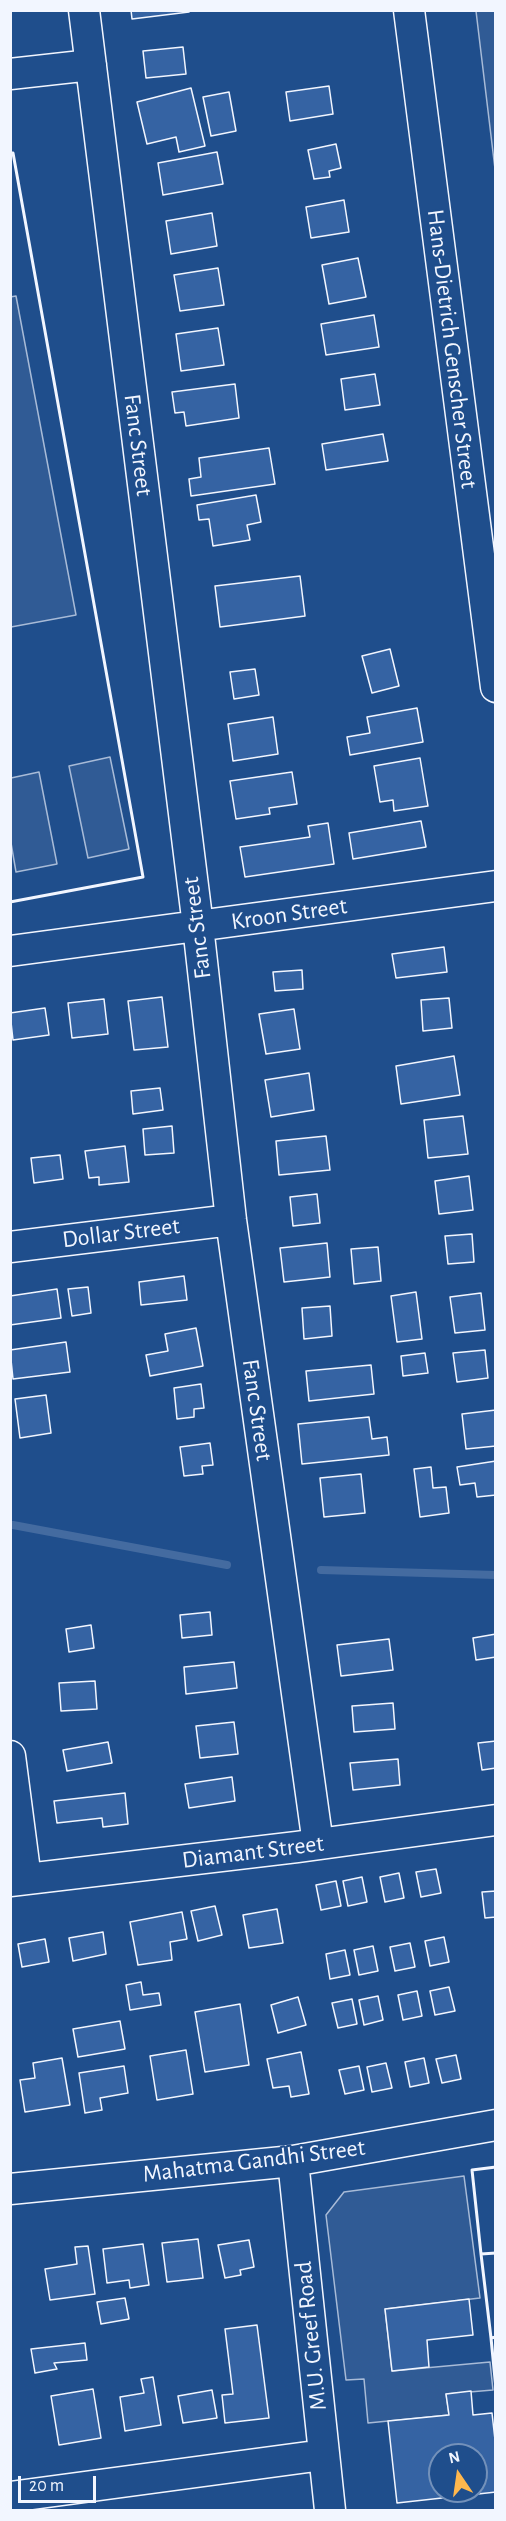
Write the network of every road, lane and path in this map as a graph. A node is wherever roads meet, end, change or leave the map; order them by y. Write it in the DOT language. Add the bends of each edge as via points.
graph roads {
  1 [pos="84,10"];
  2 [pos="409,10"];
  3 [pos="91,65"];
  4 [pos="10,74"];
  5 [pos="495,687"];
  6 [pos="495,886"];
  7 [pos="198,926"];
  8 [pos="10,951"];
  9 [pos="231,1220"];
  10 [pos="10,1246"];
  11 [pos="10,1756"];
  12 [pos="495,1820"];
  13 [pos="318,1844"];
  14 [pos="19,1880"];
  15 [pos="495,2125"];
  16 [pos="293,2161"];
  17 [pos="10,2189"];
  18 [pos="323,2455"];
  19 [pos="10,2497"];
  20 [pos="330,2511"];
  1 -- 3 [label="street, Fanc Street"];
  2 -- 5 [label="street, Hans-Dietrich Genscher Street"];
  3 -- 4 [label="street"];
  3 -- 7 [label="street, Fanc Street"];
  6 -- 7 [label="street, Kroon Street"];
  7 -- 8 [label="street, Kroon Street"];
  7 -- 9 [label="street, Fanc Street"];
  9 -- 10 [label="street, Dollar Street"];
  9 -- 13 [label="street, Fanc Street"];
  11 -- 14 [label="street"];
  12 -- 13 [label="street, Diamant Street"];
  13 -- 14 [label="street, Diamant Street"];
  15 -- 16 [label="street, Mahatma Gandhi Street"];
  16 -- 17 [label="street, Mahatma Gandhi Street"];
  16 -- 18 [label="street, M.U. Greef Road"];
  18 -- 19 [label="street"];
  18 -- 20 [label="street, M.U. Greef Road"];
}
